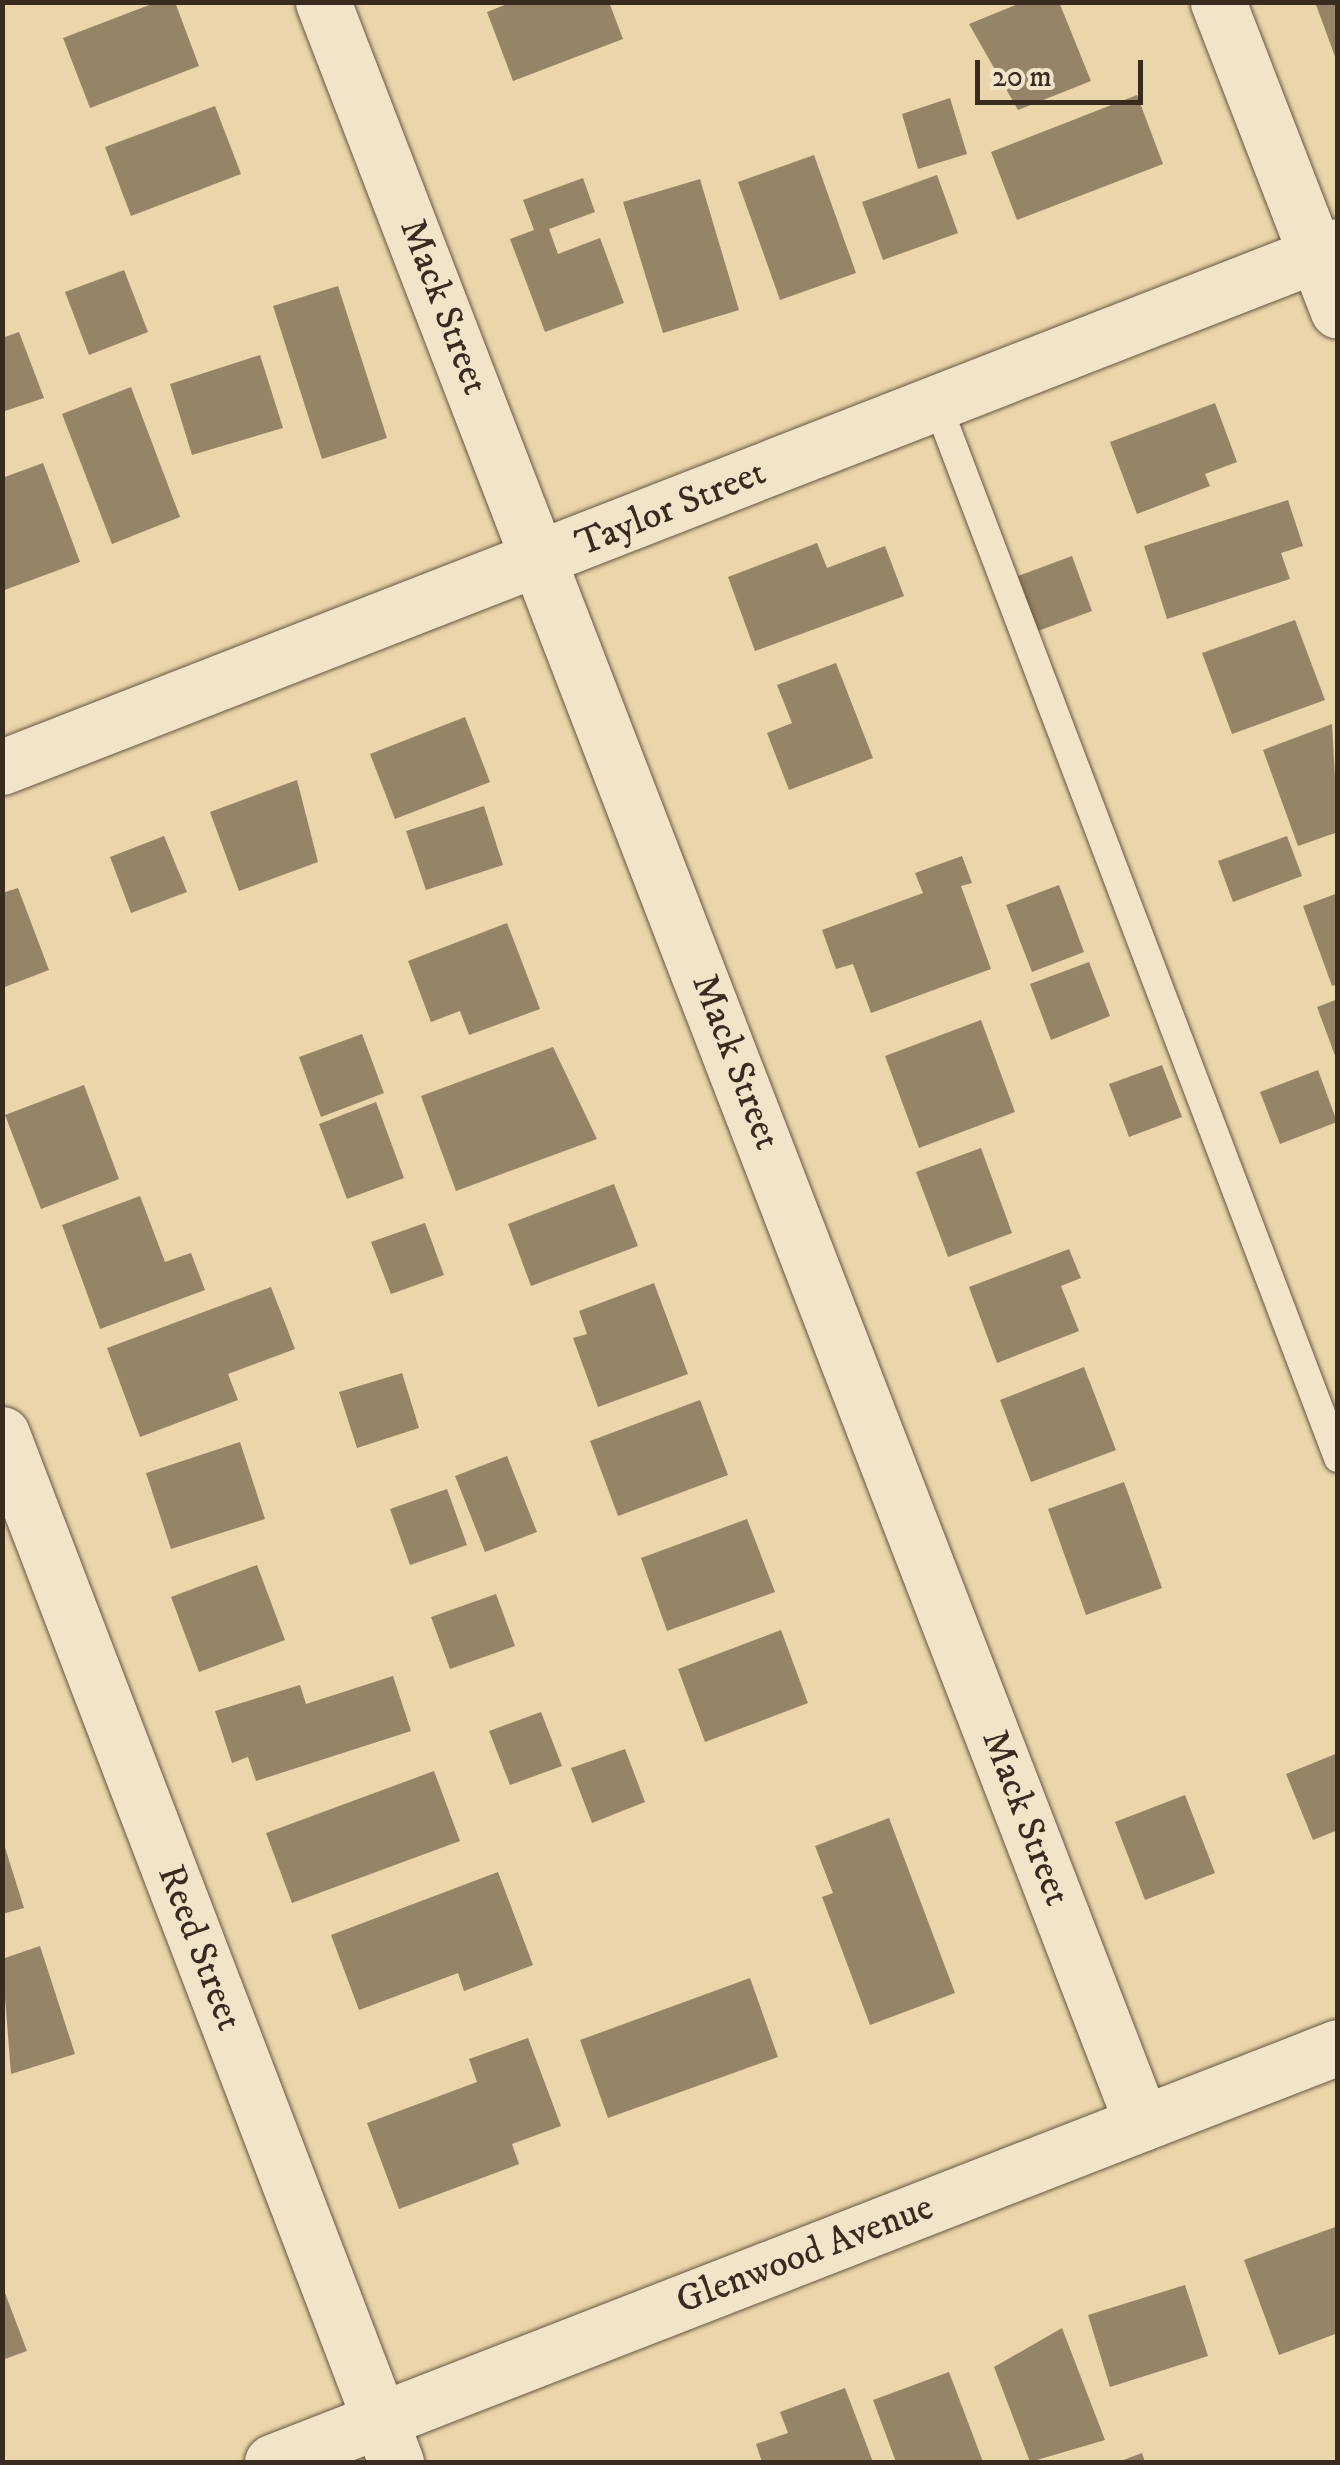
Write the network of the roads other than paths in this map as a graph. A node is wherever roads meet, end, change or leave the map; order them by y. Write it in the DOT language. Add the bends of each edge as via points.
graph roads {
  1 [pos="323,2"];
  2 [pos="1218,2"];
  3 [pos="1326,250"];
  4 [pos="1338,311"];
  5 [pos="937,404"];
  6 [pos="542,559"];
  7 [pos="2,767"];
  8 [pos="2,1434"];
  9 [pos="1338,1458"];
  10 [pos="1338,2047"];
  11 [pos="1142,2123"];
  12 [pos="388,2442"];
  13 [pos="272,2462"];
  1 -- 6 [label="street, Mack Street"];
  2 -- 3 [label="street"];
  3 -- 4 [label="street"];
  3 -- 5 [label="street, Taylor Street"];
  5 -- 6 [label="street, Taylor Street"];
  5 -- 9 [label="lane"];
  6 -- 7 [label="street, Taylor Street"];
  6 -- 11 [label="street, Mack Street"];
  8 -- 12 [label="street, Reed Street"];
  10 -- 11 [label="street, Glenwood Avenue"];
  11 -- 12 [label="street, Glenwood Avenue"];
  12 -- 13 [label="street, Glenwood Avenue"];
}
